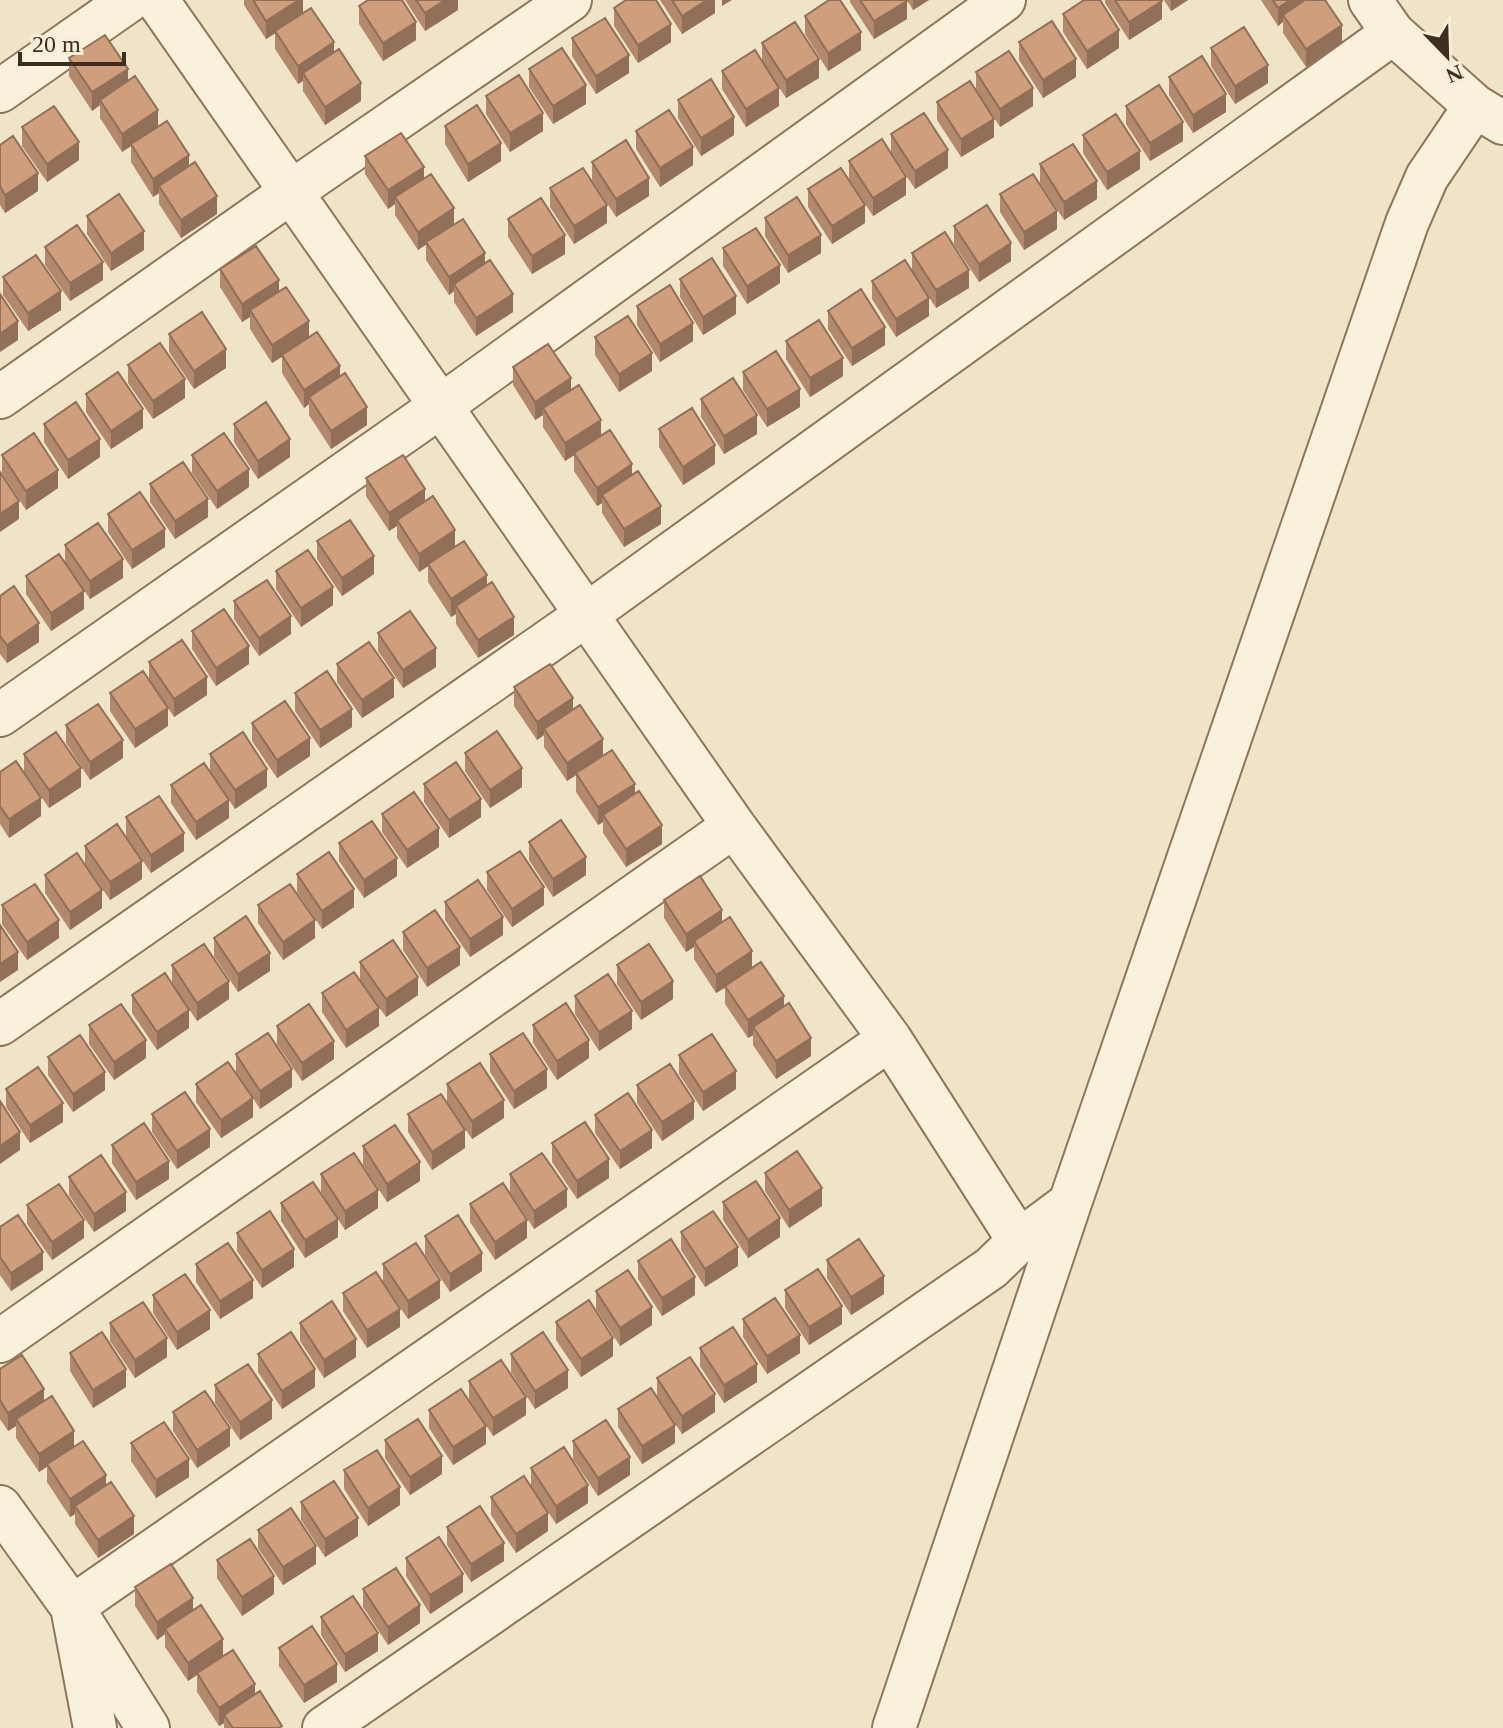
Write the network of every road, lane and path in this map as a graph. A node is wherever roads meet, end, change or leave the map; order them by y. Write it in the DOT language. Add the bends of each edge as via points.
graph roads {
  1 [pos="130,0"];
  2 [pos="157,0"];
  3 [pos="570,0"];
  4 [pos="1004,0"];
  5 [pos="1381,16"];
  6 [pos="0,91"];
  7 [pos="1489,114"];
  8 [pos="291,192"];
  9 [pos="0,397"];
  10 [pos="441,406"];
  11 [pos="586,615"];
  12 [pos="0,715"];
  13 [pos="734,826"];
  14 [pos="0,1024"];
  15 [pos="890,1039"];
  16 [pos="1070,1203"];
  17 [pos="1019,1241"];
  18 [pos="0,1341"];
  19 [pos="0,1507"];
  20 [pos="72,1607"];
  21 [pos="95,1728"];
  22 [pos="148,1728"];
  23 [pos="324,1728"];
  24 [pos="894,1728"];
  1 -- 6 [label="street"];
  2 -- 8 [label="street"];
  3 -- 8 [label="street"];
  4 -- 10 [label="street"];
  5 -- 7 [label="street"];
  5 -- 11 [label="street"];
  7 -- 16 [label="street" via="1427,177 1407,223"];
  8 -- 9 [label="street"];
  8 -- 10 [label="street"];
  10 -- 11 [label="street"];
  10 -- 12 [label="street"];
  11 -- 13 [label="street"];
  11 -- 14 [label="street"];
  13 -- 15 [label="street"];
  13 -- 18 [label="street"];
  15 -- 17 [label="street"];
  15 -- 20 [label="street"];
  16 -- 17 [label="street"];
  16 -- 24 [label="street"];
  17 -- 23 [label="street" via="978,1277"];
  19 -- 20 [label="street"];
  20 -- 21 [label="street"];
  20 -- 22 [label="street"];
}
